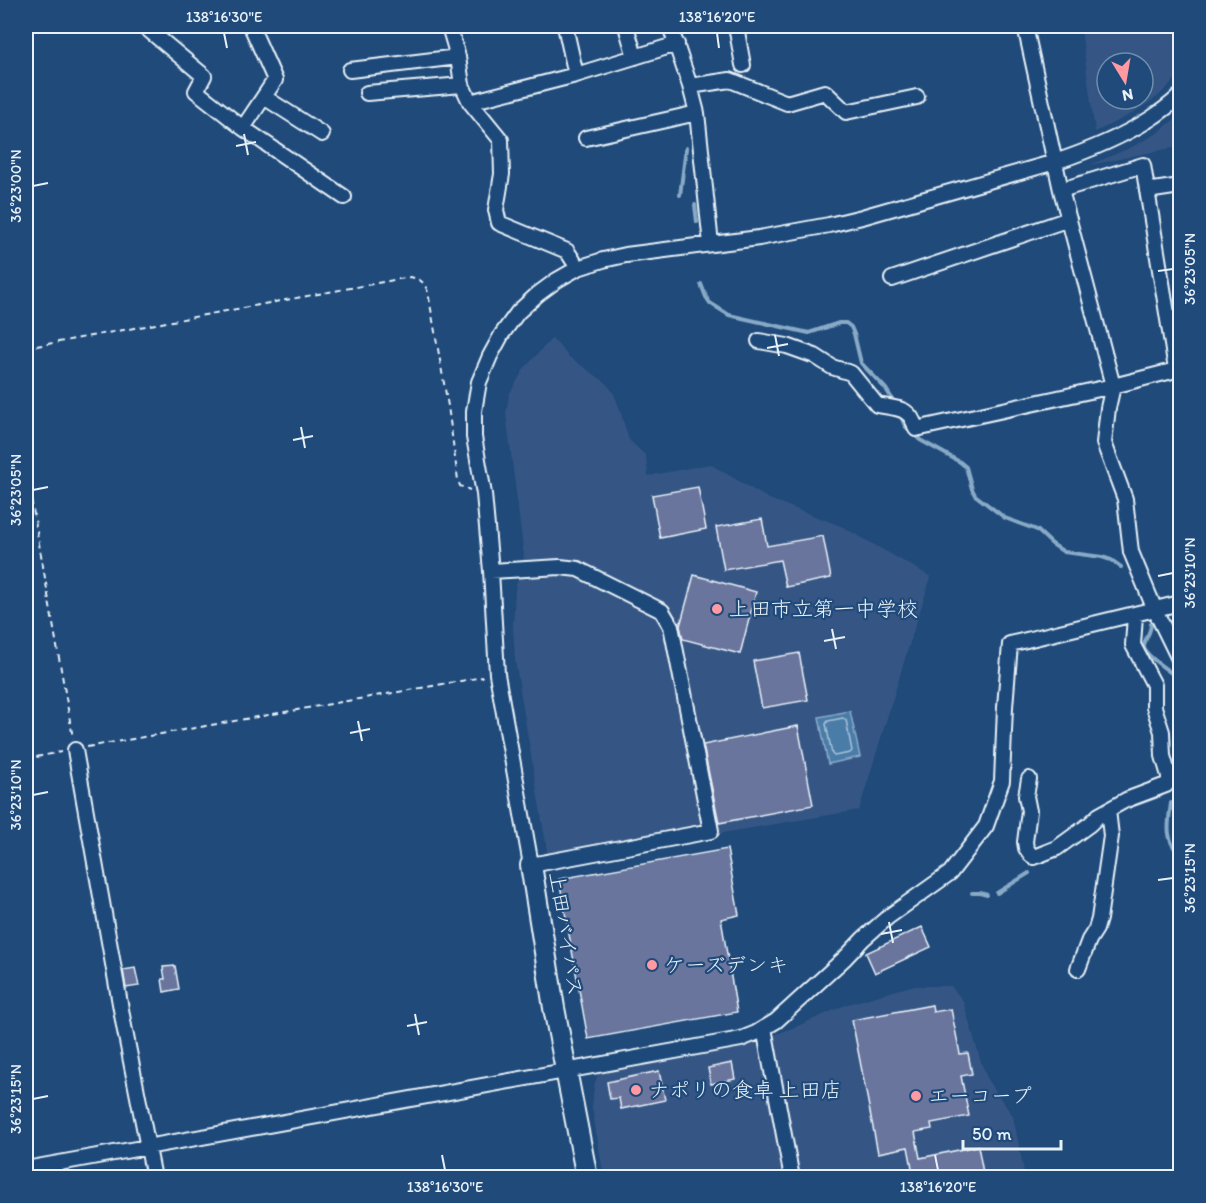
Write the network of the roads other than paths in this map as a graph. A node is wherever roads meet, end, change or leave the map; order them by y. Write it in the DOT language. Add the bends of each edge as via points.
graph roads {
  1 [pos="144,26"];
  2 [pos="251,26"];
  3 [pos="449,26"];
  4 [pos="565,26"];
  5 [pos="626,26"];
  6 [pos="670,26"];
  7 [pos="736,26"];
  8 [pos="1025,26"];
  9 [pos="676,44"];
  10 [pos="458,57"];
  11 [pos="635,57"];
  12 [pos="743,65"];
  13 [pos="350,70"];
  14 [pos="576,75"];
  15 [pos="462,85"];
  16 [pos="690,86"];
  17 [pos="368,93"];
  18 [pos="1180,96"];
  19 [pos="264,97"];
  20 [pos="917,97"];
  21 [pos="470,102"];
  22 [pos="697,112"];
  23 [pos="243,128"];
  24 [pos="322,134"];
  25 [pos="586,138"];
  26 [pos="1055,162"];
  27 [pos="1180,186"];
  28 [pos="1061,190"];
  29 [pos="1147,191"];
  30 [pos="344,197"];
  31 [pos="1069,219"];
  32 [pos="711,244"];
  33 [pos="578,268"];
  34 [pos="892,279"];
  35 [pos="759,341"];
  36 [pos="1178,369"];
  37 [pos="1113,386"];
  38 [pos="491,571"];
  39 [pos="1180,603"];
  40 [pos="1155,610"];
  41 [pos="1136,615"];
  42 [pos="1180,661"];
  43 [pos="75,750"];
  44 [pos="1029,779"];
  45 [pos="1108,810"];
  46 [pos="531,865"];
  47 [pos="1078,969"];
  48 [pos="764,1029"];
  49 [pos="562,1071"];
  50 [pos="149,1147"];
  51 [pos="26,1169"];
  52 [pos="154,1178"];
  53 [pos="576,1178"];
  54 [pos="587,1178"];
  55 [pos="792,1178"];
  1 -- 23 [label="street" via="204,76 196,91"];
  2 -- 19 [label="street" via="275,80"];
  3 -- 10 [label="street"];
  4 -- 14 [label="street"];
  5 -- 11 [label="street"];
  6 -- 9 [label="street"];
  7 -- 12 [label="street"];
  8 -- 26 [label="street"];
  9 -- 11 [label="street"];
  9 -- 16 [label="street"];
  10 -- 13 [label="street"];
  10 -- 15 [label="street"];
  11 -- 14 [label="street"];
  14 -- 21 [label="street"];
  15 -- 17 [label="street"];
  15 -- 21 [label="street"];
  16 -- 20 [label="street" via="730,80 787,103 825,92 846,112"];
  16 -- 22 [label="street"];
  18 -- 26 [label="street" via="1116,138"];
  19 -- 23 [label="street"];
  19 -- 24 [label="street"];
  21 -- 33 [label="street" via="501,140 502,174 496,210 499,223 567,250"];
  22 -- 25 [label="street"];
  22 -- 32 [label="street"];
  23 -- 30 [label="street"];
  26 -- 28 [label="street"];
  26 -- 32 [label="street" via="829,225"];
  27 -- 29 [label="street"];
  28 -- 29 [label="street" via="1143,165"];
  28 -- 31 [label="street"];
  29 -- 36 [label="street"];
  31 -- 34 [label="street"];
  31 -- 37 [label="street"];
  32 -- 33 [label="street" via="627,255"];
  33 -- 38 [label="street" via="518,312 502,334 479,382 474,437"];
  35 -- 37 [label="street" via="787,346 851,373 877,405 902,410 913,417 916,429"];
  36 -- 37 [label="street"];
  37 -- 40 [label="street" via="1104,443 1125,499 1131,552"];
  38 -- 46 [label="street" via="497,674"];
  38 -- 46 [label="street" via="578,569 662,611 671,626 711,831"];
  39 -- 40 [label="street"];
  40 -- 41 [label="street"];
  40 -- 42 [label="street"];
  41 -- 45 [label="street" via="1133,645 1154,685 1154,707 1169,781"];
  41 -- 48 [label="street" via="1010,644 1002,781 986,826 950,873 888,917"];
  43 -- 50 [label="street"];
  44 -- 45 [label="street" via="1025,842 1033,856 1057,848"];
  45 -- 47 [label="street" via="1112,836 1099,919"];
  46 -- 49 [label="highway, 上田バイパス"];
  48 -- 49 [label="street" via="741,1039"];
  48 -- 55 [label="street"];
  49 -- 50 [label="street"];
  49 -- 53 [label="highway, 上田バイパス"];
  49 -- 54 [label="highway, 上田バイパス"];
  50 -- 51 [label="street"];
  50 -- 52 [label="street"];
}
